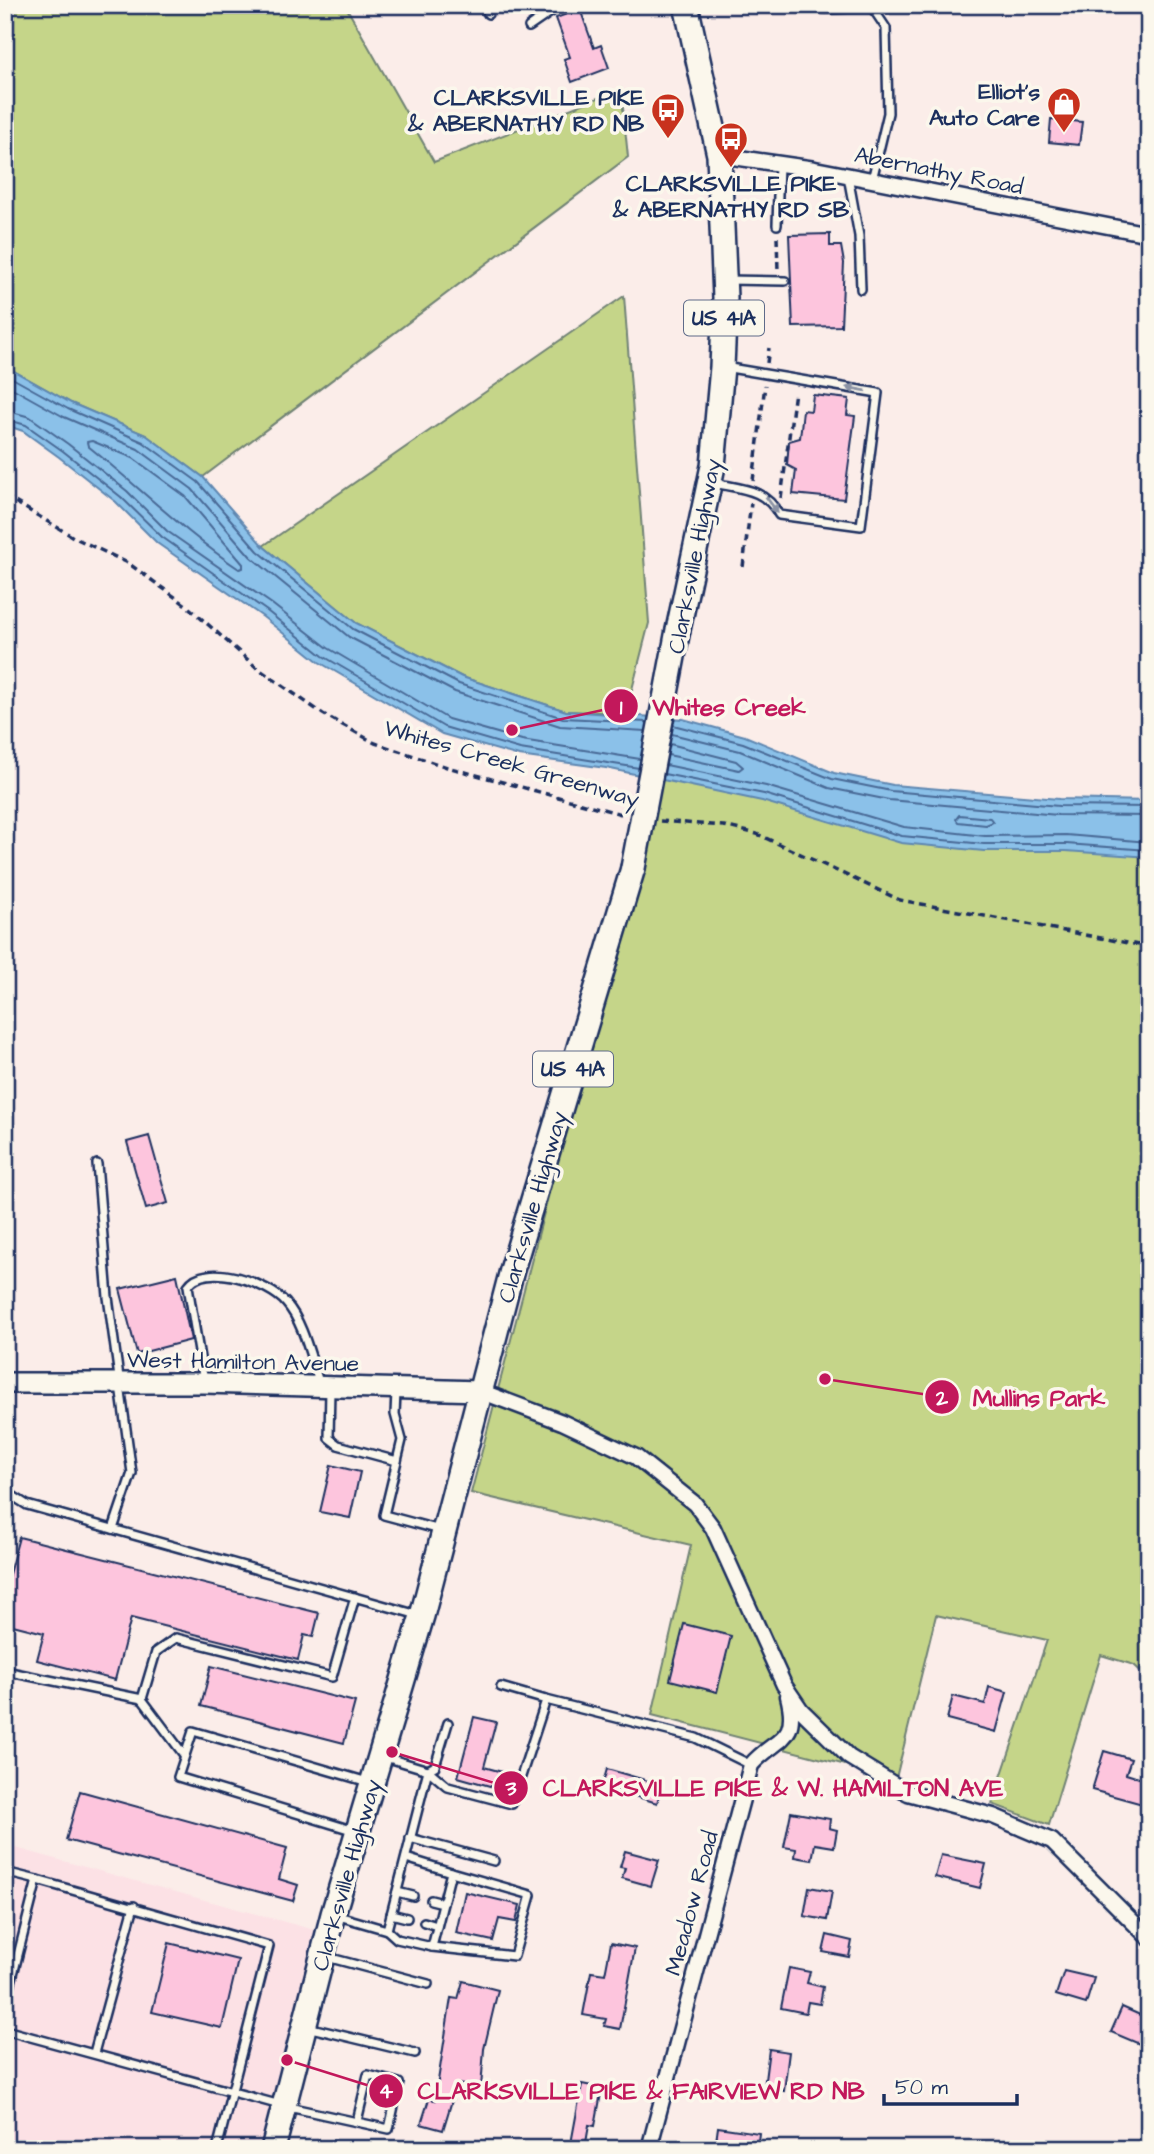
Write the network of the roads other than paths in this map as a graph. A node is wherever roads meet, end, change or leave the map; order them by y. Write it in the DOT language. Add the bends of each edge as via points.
graph roads {
  1 [pos="561,5"];
  2 [pos="686,5"];
  3 [pos="810,5"];
  4 [pos="529,27"];
  5 [pos="719,155"];
  6 [pos="779,164"];
  7 [pos="848,175"];
  8 [pos="872,180"];
  9 [pos="777,225"];
  10 [pos="1149,234"];
  11 [pos="725,280"];
  12 [pos="781,281"];
  13 [pos="860,289"];
  14 [pos="722,366"];
  15 [pos="710,482"];
  16 [pos="97,1164"];
  17 [pos="5,1383"];
  18 [pos="119,1383"];
  19 [pos="204,1383"];
  20 [pos="325,1386"];
  21 [pos="396,1388"];
  22 [pos="481,1391"];
  23 [pos="397,1461"];
  24 [pos="5,1492"];
  25 [pos="113,1529"];
  26 [pos="444,1532"];
  27 [pos="355,1597"];
  28 [pos="422,1616"];
  29 [pos="5,1671"];
  30 [pos="785,1685"];
  31 [pos="501,1687"];
  32 [pos="142,1699"];
  33 [pos="546,1700"];
  34 [pos="448,1723"];
  35 [pos="184,1755"];
  36 [pos="381,1756"];
  37 [pos="751,1765"];
  38 [pos="428,1770"];
  39 [pos="372,1783"];
  40 [pos="357,1832"];
  41 [pos="411,1838"];
  42 [pos="406,1858"];
  43 [pos="495,1861"];
  44 [pos="5,1872"];
  45 [pos="451,1872"];
  46 [pos="37,1880"];
  47 [pos="397,1892"];
  48 [pos="414,1896"];
  49 [pos="430,1900"];
  50 [pos="443,1903"];
  51 [pos="134,1906"];
  52 [pos="333,1914"];
  53 [pos="391,1914"];
  54 [pos="407,1918"];
  55 [pos="424,1922"];
  56 [pos="437,1926"];
  57 [pos="387,1930"];
  58 [pos="1149,1938"];
  59 [pos="432,1947"];
  60 [pos="323,1956"];
  61 [pos="428,1984"];
  62 [pos="5,2006"];
  63 [pos="304,2026"];
  64 [pos="5,2030"];
  65 [pos="94,2053"];
  66 [pos="415,2053"];
  67 [pos="230,2089"];
  68 [pos="284,2106"];
  69 [pos="357,2122"];
  70 [pos="217,2149"];
  71 [pos="273,2149"];
  72 [pos="649,2149"];
  1 -- 4 [label="lane"];
  2 -- 5 [label="main road, Clarksville Highway / US 41A"];
  3 -- 8 [label="lane" via="825,9 872,7 886,28 888,113"];
  5 -- 6 [label="street, Abernathy Road"];
  5 -- 11 [label="main road, Clarksville Highway / US 41A"];
  6 -- 7 [label="street, Abernathy Road"];
  6 -- 9 [label="lane"];
  7 -- 8 [label="street, Abernathy Road"];
  7 -- 13 [label="lane" via="859,236"];
  8 -- 10 [label="street, Abernathy Road"];
  11 -- 12 [label="lane"];
  11 -- 14 [label="main road, Clarksville Highway / US 41A"];
  14 -- 15 [label="main road, Clarksville Highway / US 41A"];
  15 -- 14 [label="lane, one-way" via="766,496 779,515 861,526 878,393"];
  15 -- 22 [label="main road, Clarksville Highway / US 41A, bridge" via="633,868 512,1270"];
  16 -- 18 [label="lane"];
  17 -- 18 [label="street, West Hamilton Avenue"];
  18 -- 19 [label="street, West Hamilton Avenue"];
  18 -- 25 [label="lane" via="132,1473"];
  19 -- 20 [label="street, West Hamilton Avenue"];
  19 -- 20 [label="lane" via="188,1286 208,1273 233,1276 286,1303"];
  20 -- 21 [label="street, West Hamilton Avenue"];
  20 -- 23 [label="lane" via="329,1438 338,1445"];
  21 -- 22 [label="street, West Hamilton Avenue"];
  21 -- 23 [label="lane" via="402,1440"];
  22 -- 26 [label="main road, Clarksville Highway / US 41A"];
  22 -- 30 [label="street" via="562,1422 635,1458 695,1504 713,1528"];
  23 -- 26 [label="lane" via="384,1515"];
  24 -- 25 [label="lane" via="27,1505"];
  25 -- 27 [label="lane"];
  26 -- 28 [label="main road, Clarksville Highway / US 41A"];
  27 -- 28 [label="lane"];
  27 -- 32 [label="lane" via="332,1677 176,1638 156,1652"];
  28 -- 36 [label="main road, Clarksville Highway / US 41A"];
  29 -- 32 [label="lane"];
  30 -- 37 [label="street" via="792,1716 789,1732"];
  30 -- 58 [label="street" via="801,1710 849,1757 908,1793 993,1816 1052,1841"];
  31 -- 33 [label="lane"];
  32 -- 35 [label="lane"];
  33 -- 37 [label="lane" via="696,1738"];
  33 -- 38 [label="lane" via="512,1804 448,1787"];
  34 -- 38 [label="lane" via="435,1766"];
  35 -- 39 [label="lane" via="193,1731"];
  35 -- 40 [label="lane" via="178,1777"];
  36 -- 38 [label="lane"];
  36 -- 39 [label="main road, Clarksville Highway / US 41A"];
  37 -- 72 [label="street, Meadow Road"];
  38 -- 41 [label="lane"];
  39 -- 40 [label="main road, Clarksville Highway / US 41A"];
  40 -- 52 [label="main road, Clarksville Highway / US 41A"];
  41 -- 42 [label="lane"];
  41 -- 43 [label="lane"];
  42 -- 45 [label="lane"];
  42 -- 47 [label="lane"];
  44 -- 46 [label="lane"];
  45 -- 50 [label="lane"];
  45 -- 59 [label="lane" via="531,1895 514,1956"];
  46 -- 51 [label="lane"];
  46 -- 62 [label="lane"];
  47 -- 48 [label="lane"];
  47 -- 53 [label="lane"];
  49 -- 50 [label="lane"];
  50 -- 56 [label="lane"];
  51 -- 65 [label="lane"];
  51 -- 67 [label="lane" via="269,1946"];
  52 -- 57 [label="lane"];
  52 -- 60 [label="main road, Clarksville Highway / US 41A"];
  53 -- 54 [label="lane"];
  53 -- 57 [label="lane"];
  55 -- 56 [label="lane"];
  56 -- 59 [label="lane"];
  57 -- 59 [label="lane" via="397,1939"];
  60 -- 61 [label="lane"];
  60 -- 63 [label="main road, Clarksville Highway / US 41A"];
  63 -- 66 [label="lane"];
  63 -- 68 [label="main road, Clarksville Highway / US 41A"];
  64 -- 65 [label="lane"];
  65 -- 67 [label="lane"];
  67 -- 68 [label="lane"];
  67 -- 70 [label="lane"];
  68 -- 69 [label="lane"];
  68 -- 71 [label="main road, Clarksville Highway / US 41A"];
  69 -- 69 [label="lane" via="390,2129 399,2083 368,2075"];
}
